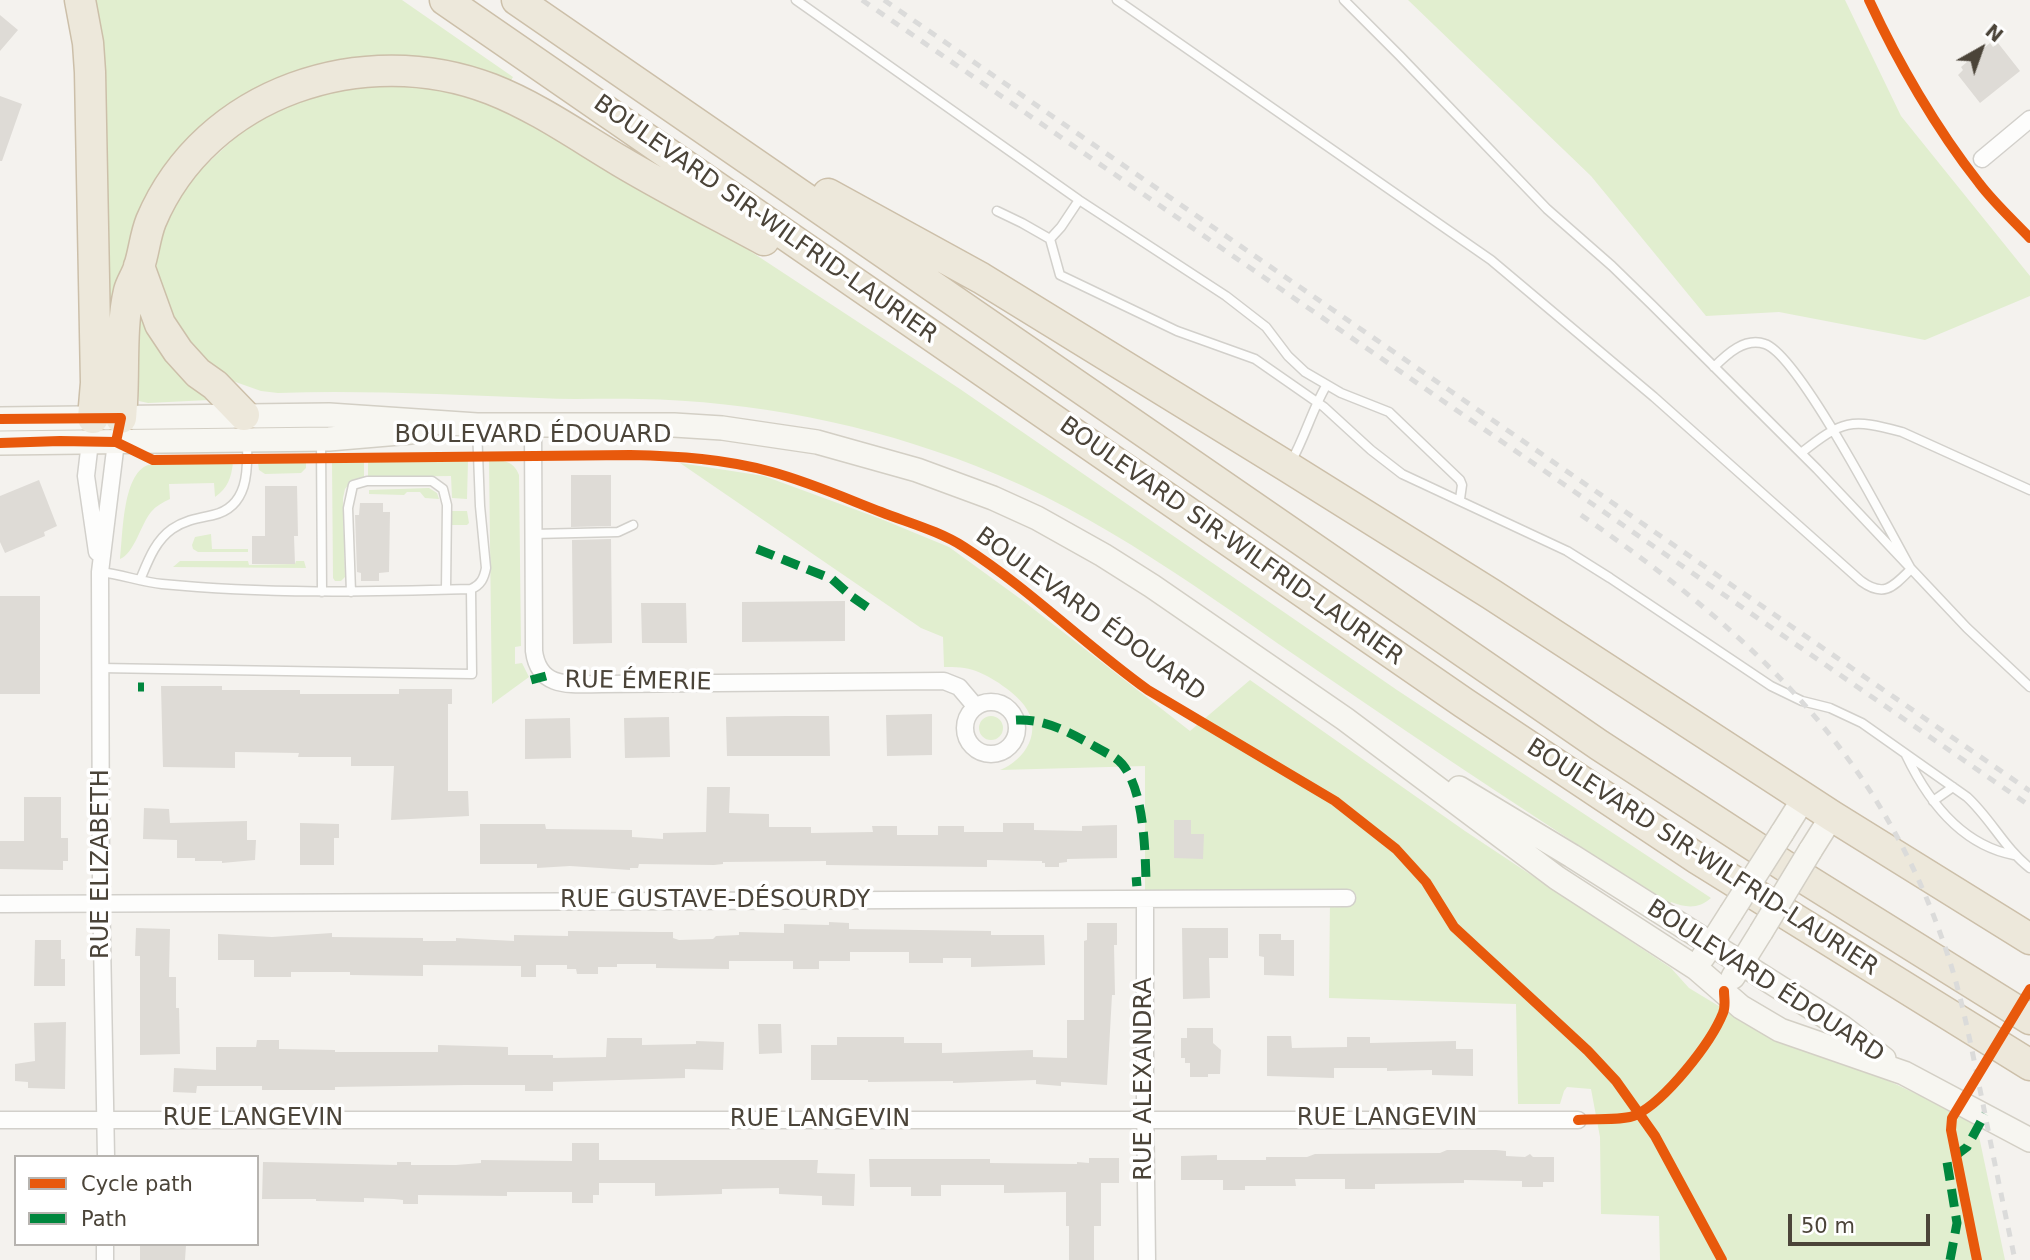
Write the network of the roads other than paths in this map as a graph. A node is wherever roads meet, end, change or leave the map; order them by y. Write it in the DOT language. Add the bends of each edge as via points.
graph roads {
  1 [pos="80,0"];
  2 [pos="445,0"];
  3 [pos="517,0"];
  4 [pos="796,0"];
  5 [pos="1117,0"];
  6 [pos="1343,0"];
  7 [pos="680,112"];
  8 [pos="2030,119"];
  9 [pos="1982,159"];
  10 [pos="1079,200"];
  11 [pos="998,211"];
  12 [pos="1050,239"];
  13 [pos="139,266"];
  14 [pos="911,321"];
  15 [pos="1714,367"];
  16 [pos="1326,386"];
  17 [pos="1317,402"];
  18 [pos="0,419"];
  19 [pos="477,425"];
  20 [pos="533,425"];
  21 [pos="245,428"];
  22 [pos="1832,429"];
  23 [pos="105,430"];
  24 [pos="321,439"];
  25 [pos="0,443"];
  26 [pos="1801,453"];
  27 [pos="1288,467"];
  28 [pos="2030,490"];
  29 [pos="1460,499"];
  30 [pos="633,525"];
  31 [pos="533,534"];
  32 [pos="1911,569"];
  33 [pos="100,572"];
  34 [pos="140,580"];
  35 [pos="446,589"];
  36 [pos="471,589"];
  37 [pos="323,592"];
  38 [pos="351,592"];
  39 [pos="100,668"];
  40 [pos="2030,687"];
  41 [pos="976,707"];
  42 [pos="1345,719"];
  43 [pos="1905,752"];
  44 [pos="1952,787"];
  45 [pos="1804,798"];
  46 [pos="1933,801"];
  47 [pos="1832,816"];
  48 [pos="2014,855"];
  49 [pos="2030,869"];
  50 [pos="1347,898"];
  51 [pos="1145,899"];
  52 [pos="102,903"];
  53 [pos="0,904"];
  54 [pos="2030,939"];
  55 [pos="1711,944"];
  56 [pos="1740,964"];
  57 [pos="1696,968"];
  58 [pos="1724,991"];
  59 [pos="2030,1019"];
  60 [pos="2030,1065"];
  61 [pos="1904,1073"];
  62 [pos="106,1119"];
  63 [pos="1145,1119"];
  64 [pos="0,1120"];
  65 [pos="1577,1120"];
  66 [pos="2030,1140"];
  67 [pos="106,1155"];
  68 [pos="1147,1260"];
  1 -- 23 [label="highway" via="90,72 96,383"];
  2 -- 14 [label="highway, BOULEVARD SIR-WILFRID-LAURIER"];
  3 -- 7 [label="highway, BOULEVARD SIR-WILFRID-LAURIER"];
  4 -- 10 [label="lane"];
  5 -- 32 [label="lane" via="1491,261 1592,343 1868,586 1890,588"];
  6 -- 15 [label="lane" via="1548,209"];
  7 -- 27 [label="highway" via="981,278"];
  7 -- 59 [label="highway, BOULEVARD SIR-WILFRID-LAURIER" via="1599,745"];
  8 -- 9 [label="street"];
  10 -- 12 [label="lane"];
  10 -- 16 [label="lane" via="1226,296 1266,327 1297,365"];
  11 -- 12 [label="lane"];
  12 -- 17 [label="lane" via="1060,275 1177,331 1255,359"];
  13 -- 14 [label="highway" via="149,228 165,194 191,159 235,119 276,95 317,80 351,72 404,70 457,78 509,97"];
  13 -- 21 [label="highway" via="160,324 177,351 215,385"];
  13 -- 23 [label="highway" via="129,289 124,387"];
  14 -- 60 [label="highway, BOULEVARD SIR-WILFRID-LAURIER" via="1698,859"];
  15 -- 22 [label="lane" via="1742,345 1762,342 1770,346 1788,361"];
  15 -- 26 [label="lane"];
  16 -- 17 [label="lane"];
  16 -- 29 [label="lane" via="1390,412 1461,480"];
  17 -- 27 [label="lane"];
  17 -- 29 [label="lane" via="1402,474"];
  18 -- 23 [label="street, BOULEVARD ÉDOUARD"];
  19 -- 20 [label="street, BOULEVARD ÉDOUARD"];
  19 -- 21 [label="street, BOULEVARD ÉDOUARD" via="329,415"];
  19 -- 24 [label="street, BOULEVARD ÉDOUARD"];
  19 -- 36 [label="lane" via="486,568 481,582"];
  20 -- 31 [label="street, RUE ÉMERIE"];
  20 -- 42 [label="street, BOULEVARD ÉDOUARD" via="674,425 771,435 852,451 954,482 1037,518 1102,555"];
  21 -- 23 [label="street, BOULEVARD ÉDOUARD"];
  21 -- 24 [label="street, BOULEVARD ÉDOUARD"];
  21 -- 34 [label="lane" via="246,480 239,498 226,510 171,530 157,545"];
  22 -- 26 [label="lane"];
  22 -- 28 [label="lane" via="1863,424 1902,432"];
  22 -- 32 [label="lane"];
  23 -- 25 [label="street, BOULEVARD ÉDOUARD"];
  23 -- 33 [label="street, RUE ELIZABETH"];
  23 -- 33 [label="street, RUE ELIZABETH" via="86,476"];
  24 -- 37 [label="lane"];
  26 -- 32 [label="lane"];
  27 -- 45 [label="highway"];
  29 -- 43 [label="lane" via="1566,551 1771,686 1846,715"];
  30 -- 31 [label="lane" via="618,531"];
  31 -- 41 [label="street, RUE ÉMERIE" via="535,657 542,672 556,682 938,680 959,687"];
  32 -- 40 [label="lane"];
  33 -- 34 [label="lane"];
  33 -- 39 [label="street, RUE ELIZABETH"];
  34 -- 37 [label="lane"];
  35 -- 36 [label="lane"];
  35 -- 38 [label="lane"];
  35 -- 38 [label="lane" via="447,505 443,489 432,481 367,481 353,485 348,508"];
  36 -- 39 [label="lane" via="472,674"];
  37 -- 38 [label="lane"];
  39 -- 52 [label="street, RUE ELIZABETH"];
  42 -- 55 [label="street, BOULEVARD ÉDOUARD"];
  42 -- 57 [label="street, BOULEVARD ÉDOUARD" via="1557,878"];
  43 -- 44 [label="lane"];
  43 -- 46 [label="lane"];
  44 -- 46 [label="lane"];
  44 -- 48 [label="lane" via="1982,810"];
  45 -- 47 [label="highway"];
  45 -- 55 [label="street, bridge"];
  46 -- 48 [label="lane" via="1968,835"];
  47 -- 54 [label="highway"];
  47 -- 56 [label="street, bridge"];
  48 -- 49 [label="lane"];
  50 -- 51 [label="street, RUE GUSTAVE-DÉSOURDY"];
  51 -- 52 [label="street, RUE GUSTAVE-DÉSOURDY"];
  51 -- 63 [label="street, RUE ALEXANDRA"];
  52 -- 53 [label="street, RUE GUSTAVE-DÉSOURDY"];
  52 -- 62 [label="street, RUE ELIZABETH"];
  55 -- 56 [label="street, BOULEVARD ÉDOUARD"];
  55 -- 57 [label="street"];
  56 -- 58 [label="street"];
  56 -- 61 [label="street, BOULEVARD ÉDOUARD" via="1842,1027"];
  57 -- 58 [label="street, BOULEVARD ÉDOUARD"];
  58 -- 61 [label="street, BOULEVARD ÉDOUARD" via="1780,1030"];
  61 -- 66 [label="street"];
  62 -- 63 [label="street, RUE LANGEVIN"];
  62 -- 64 [label="street, RUE LANGEVIN"];
  62 -- 67 [label="street, RUE ELIZABETH"];
  63 -- 65 [label="street, RUE LANGEVIN"];
  63 -- 68 [label="street, RUE ALEXANDRA"];
}
